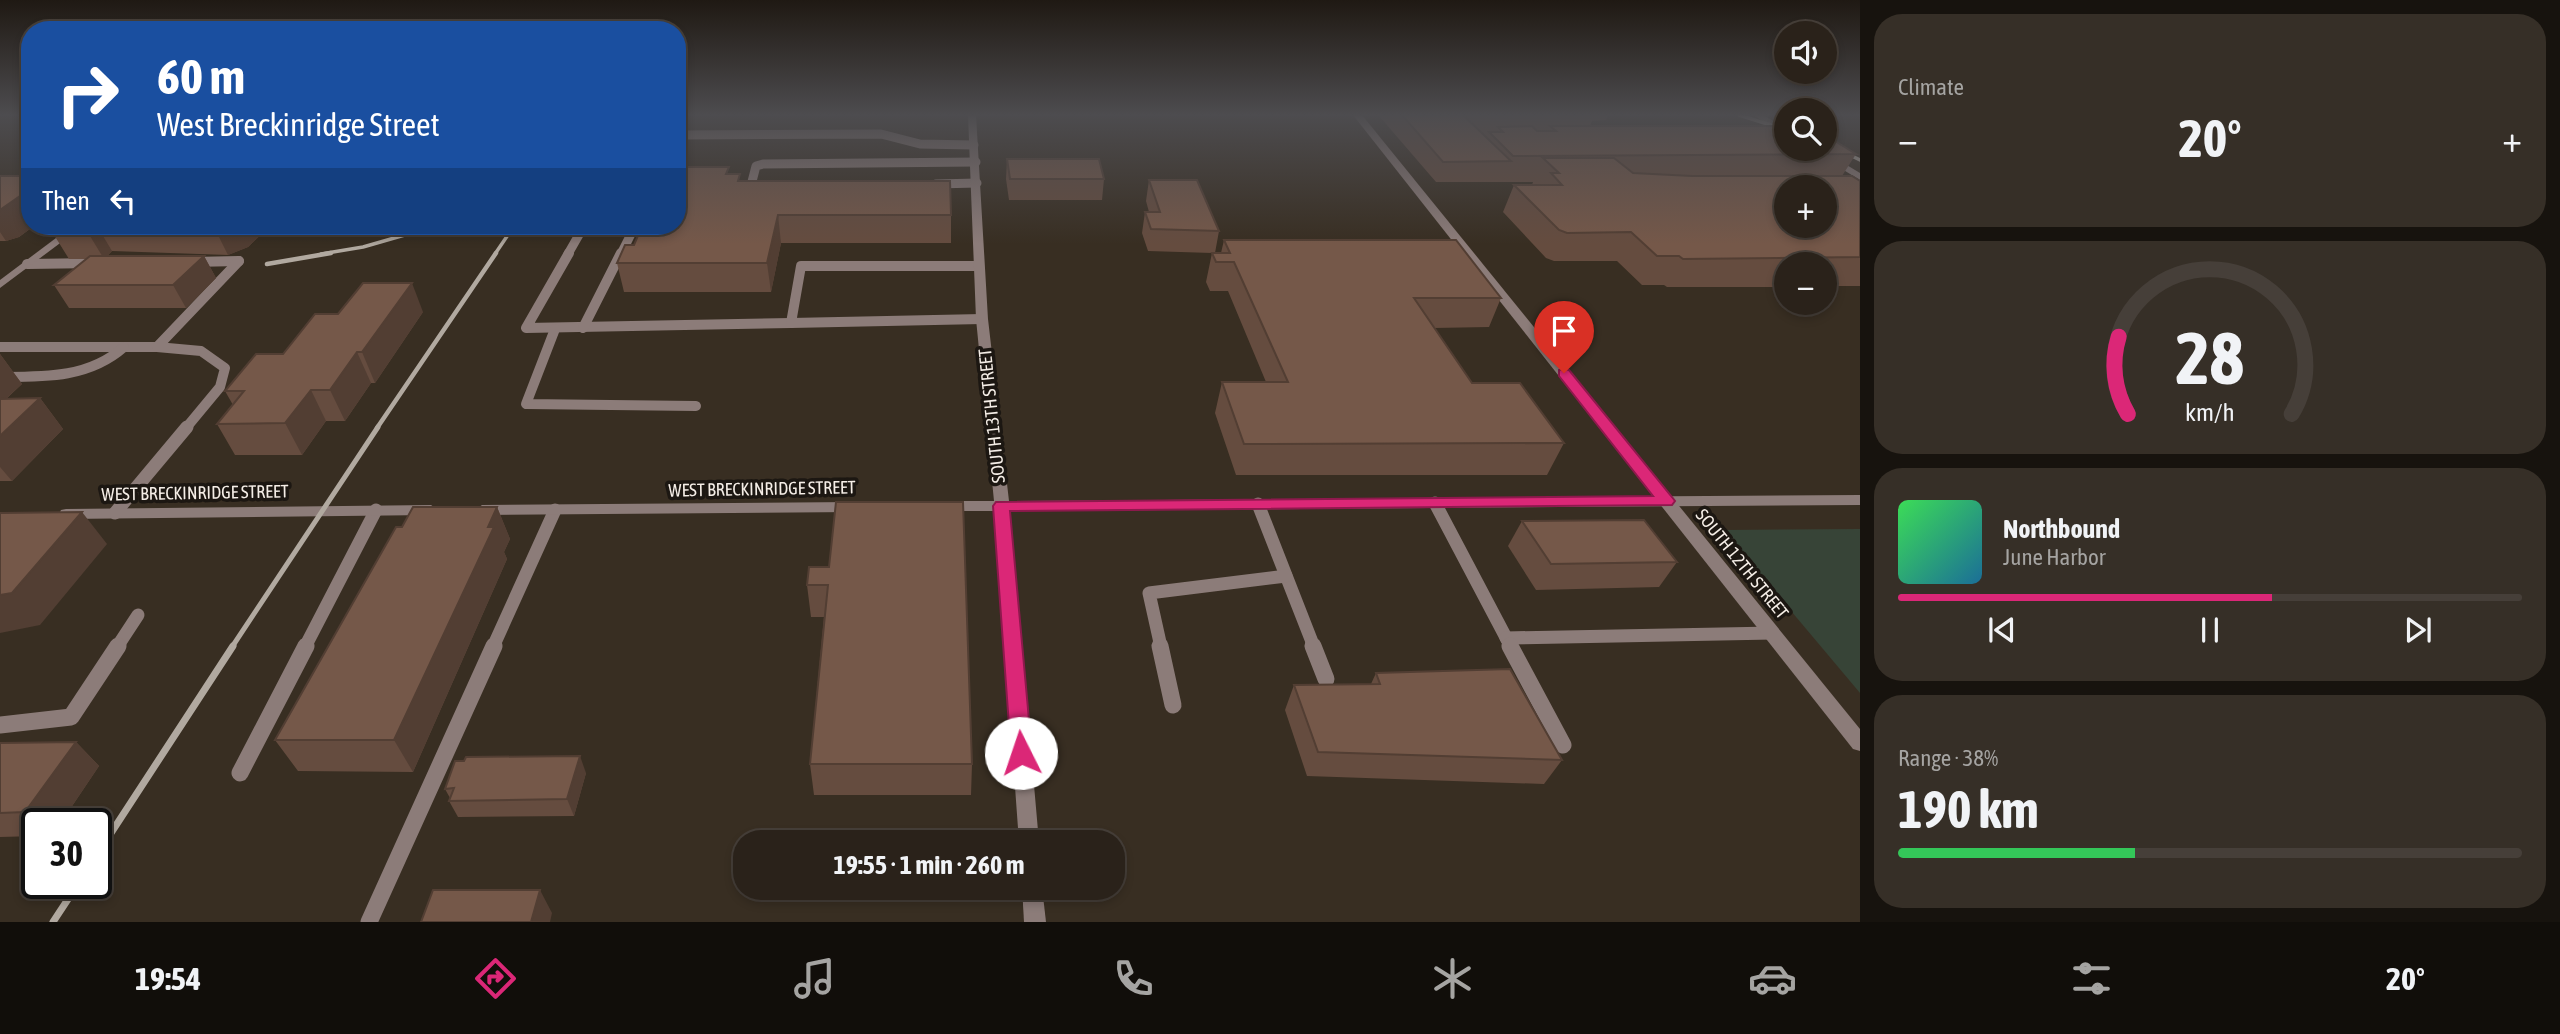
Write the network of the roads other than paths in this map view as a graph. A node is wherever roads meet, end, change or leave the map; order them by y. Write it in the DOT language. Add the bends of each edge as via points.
graph roads {
  1 [pos="976,158"];
  2 [pos="1391,158"];
  3 [pos="1834,161"];
  4 [pos="976,162"];
  5 [pos="1860,177"];
  6 [pos="977,183"];
  7 [pos="932,184"];
  8 [pos="748,197"];
  9 [pos="66,235"];
  10 [pos="579,235"];
  11 [pos="630,235"];
  12 [pos="186,262"];
  13 [pos="107,263"];
  14 [pos="27,264"];
  15 [pos="979,266"];
  16 [pos="0,285"];
  17 [pos="982,319"];
  18 [pos="791,323"];
  19 [pos="583,328"];
  20 [pos="555,329"];
  21 [pos="0,347"];
  22 [pos="124,347"];
  23 [pos="157,347"];
  24 [pos="0,377"];
  25 [pos="696,406"];
  26 [pos="1860,500"];
  27 [pos="1666,501"];
  28 [pos="1435,503"];
  29 [pos="1258,504"];
  30 [pos="932,506"];
  31 [pos="1002,506"];
  32 [pos="876,507"];
  33 [pos="376,510"];
  34 [pos="443,510"];
  35 [pos="469,510"];
  36 [pos="555,510"];
  37 [pos="115,513"];
  38 [pos="51,514"];
  39 [pos="1286,576"];
  40 [pos="138,615"];
  41 [pos="1773,634"];
  42 [pos="1506,638"];
  43 [pos="1326,679"];
  44 [pos="1172,705"];
  45 [pos="0,724"];
  46 [pos="1860,743"];
  47 [pos="1563,745"];
  48 [pos="240,774"];
  49 [pos="1028,830"];
  50 [pos="1033,900"];
  51 [pos="369,922"];
  52 [pos="1035,922"];
  1 -- 4 [label="street, SOUTH 13TH STREET"];
  2 -- 27 [label="street, SOUTH 12TH STREET"];
  3 -- 5 [label="street"];
  4 -- 6 [label="street, SOUTH 13TH STREET"];
  4 -- 8 [label="lane" via="762,164 756,166"];
  6 -- 7 [label="lane"];
  6 -- 15 [label="street, SOUTH 13TH STREET"];
  9 -- 14 [label="street"];
  10 -- 20 [label="lane" via="526,328"];
  11 -- 19 [label="lane"];
  12 -- 23 [label="lane" via="239,261"];
  13 -- 14 [label="lane"];
  14 -- 16 [label="street"];
  15 -- 17 [label="street, SOUTH 13TH STREET"];
  15 -- 18 [label="lane" via="801,266"];
  17 -- 18 [label="lane"];
  17 -- 31 [label="street, SOUTH 13TH STREET"];
  18 -- 19 [label="lane"];
  19 -- 20 [label="lane"];
  20 -- 25 [label="lane" via="526,404"];
  21 -- 22 [label="lane"];
  22 -- 23 [label="lane"];
  22 -- 24 [label="lane" via="117,356 89,370"];
  23 -- 37 [label="lane" via="201,351 225,368 220,387"];
  26 -- 27 [label="street"];
  27 -- 28 [label="street"];
  27 -- 41 [label="street, SOUTH 12TH STREET"];
  28 -- 29 [label="street"];
  28 -- 42 [label="lane"];
  29 -- 31 [label="street"];
  29 -- 39 [label="lane"];
  30 -- 31 [label="street"];
  31 -- 49 [label="street, SOUTH 13TH STREET"];
  32 -- 36 [label="street, WEST BRECKINRIDGE STREET"];
  33 -- 34 [label="street, WEST BRECKINRIDGE STREET"];
  33 -- 37 [label="street, WEST BRECKINRIDGE STREET"];
  33 -- 48 [label="lane"];
  35 -- 36 [label="street, WEST BRECKINRIDGE STREET"];
  36 -- 51 [label="lane"];
  37 -- 38 [label="street, WEST BRECKINRIDGE STREET"];
  39 -- 43 [label="lane"];
  39 -- 44 [label="lane" via="1149,593"];
  40 -- 45 [label="lane" via="71,717"];
  41 -- 42 [label="lane"];
  41 -- 46 [label="street, SOUTH 12TH STREET"];
  42 -- 47 [label="lane"];
  50 -- 52 [label="street"];
}
